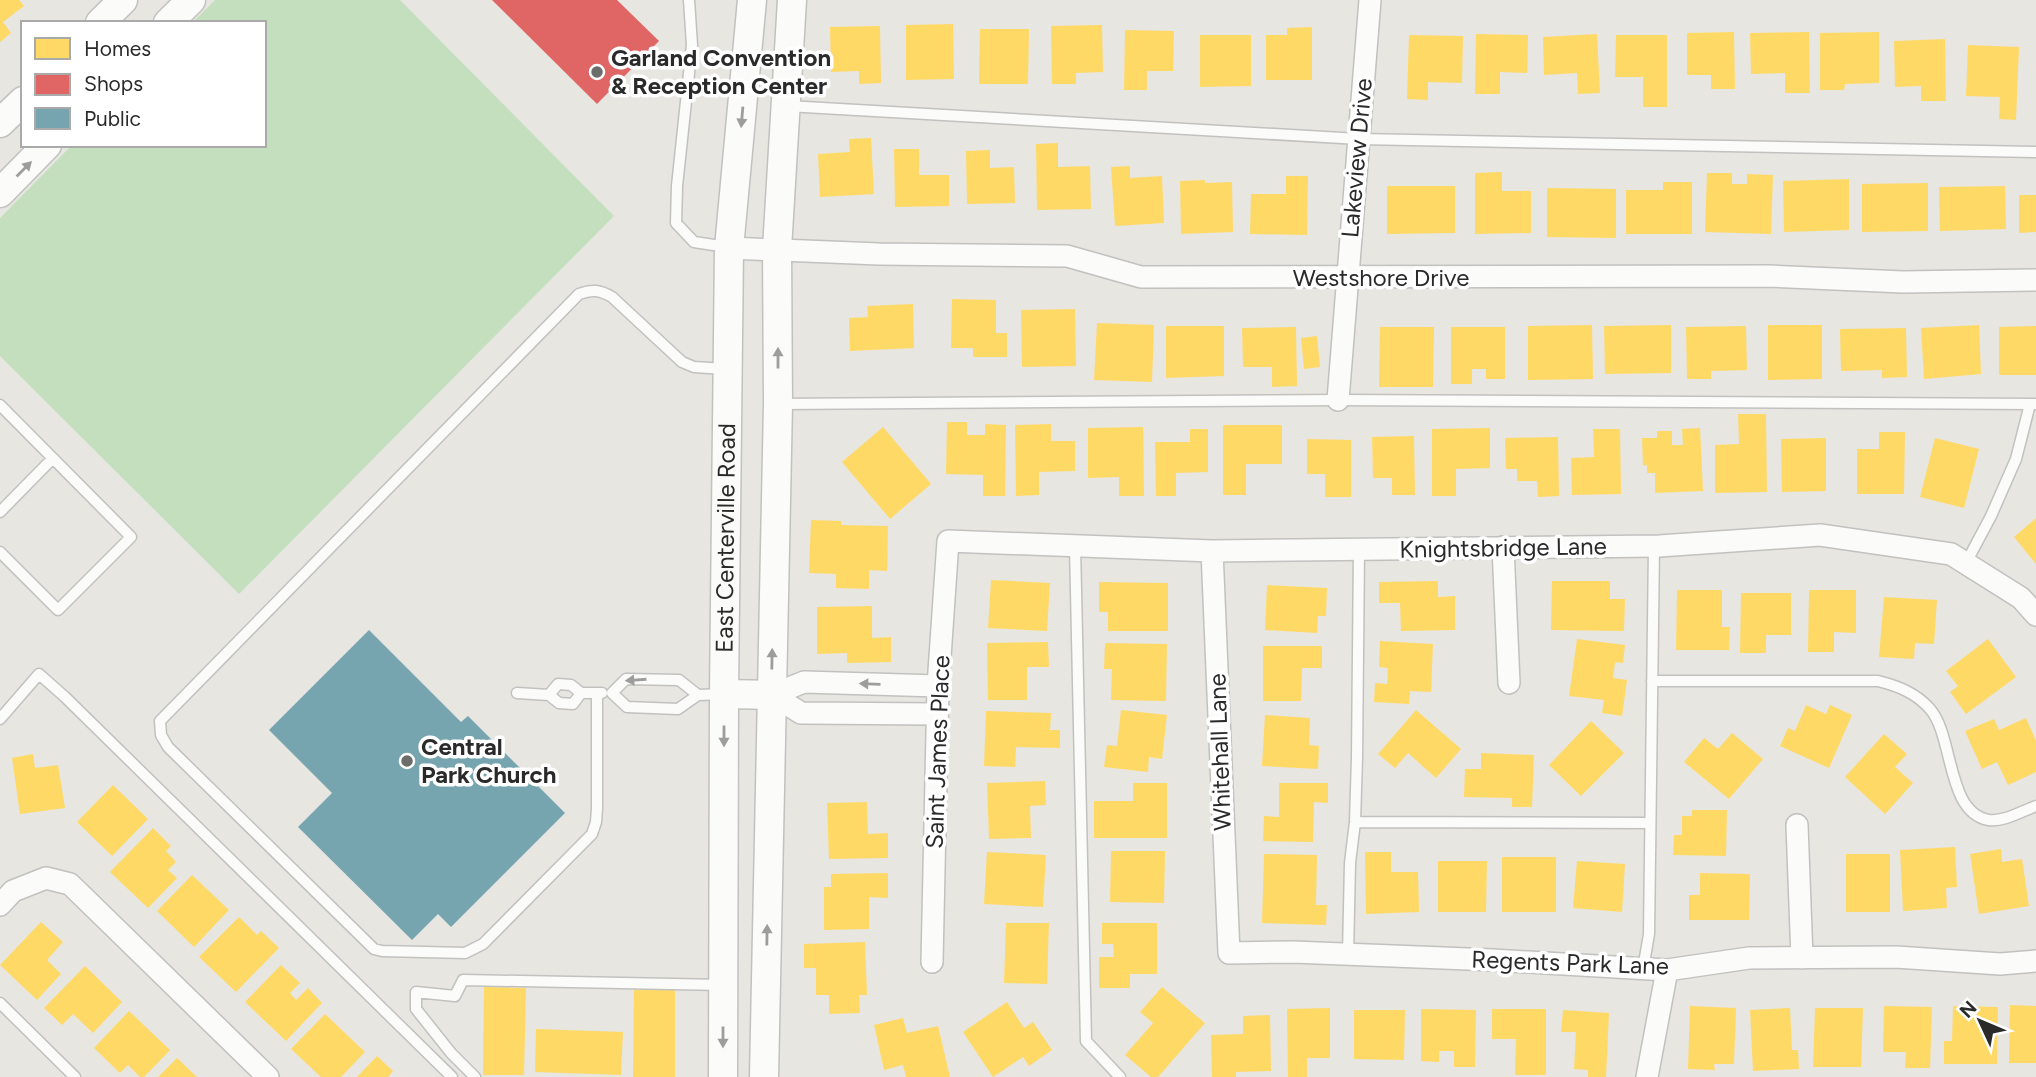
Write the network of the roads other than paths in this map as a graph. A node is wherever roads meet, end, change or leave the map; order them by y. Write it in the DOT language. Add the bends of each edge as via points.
graph roads {
  1 [pos="123,0"];
  2 [pos="191,0"];
  3 [pos="689,0"];
  4 [pos="752,0"];
  5 [pos="792,0"];
  6 [pos="1370,0"];
  7 [pos="102,21"];
  8 [pos="170,21"];
  9 [pos="21,102"];
  10 [pos="784,106"];
  11 [pos="0,123"];
  12 [pos="1359,139"];
  13 [pos="45,147"];
  14 [pos="2036,152"];
  15 [pos="0,193"];
  16 [pos="729,248"];
  17 [pos="777,249"];
  18 [pos="1348,278"];
  19 [pos="2036,280"];
  20 [pos="728,369"];
  21 [pos="1338,400"];
  22 [pos="778,404"];
  23 [pos="2033,404"];
  24 [pos="0,405"];
  25 [pos="52,459"];
  26 [pos="0,512"];
  27 [pos="948,541"];
  28 [pos="1075,546"];
  29 [pos="1654,546"];
  30 [pos="1503,547"];
  31 [pos="1359,549"];
  32 [pos="1212,551"];
  33 [pos="0,552"];
  34 [pos="1966,563"];
  35 [pos="2036,615"];
  36 [pos="1652,681"];
  37 [pos="1509,684"];
  38 [pos="938,686"];
  39 [pos="517,693"];
  40 [pos="581,693"];
  41 [pos="597,693"];
  42 [pos="612,693"];
  43 [pos="711,694"];
  44 [pos="549,695"];
  45 [pos="772,695"];
  46 [pos="937,714"];
  47 [pos="0,719"];
  48 [pos="2036,806"];
  49 [pos="1355,822"];
  50 [pos="1650,823"];
  51 [pos="1797,825"];
  52 [pos="0,905"];
  53 [pos="1229,953"];
  54 [pos="1348,954"];
  55 [pos="1802,958"];
  56 [pos="2036,961"];
  57 [pos="932,962"];
  58 [pos="1643,969"];
  59 [pos="1667,970"];
  60 [pos="766,984"];
  61 [pos="723,985"];
  62 [pos="0,1003"];
  63 [pos="75,1077"];
  64 [pos="268,1077"];
  65 [pos="452,1077"];
  66 [pos="475,1077"];
  67 [pos="723,1077"];
  68 [pos="764,1077"];
  69 [pos="1120,1077"];
  70 [pos="1647,1077"];
  1 -- 7 [label="main road"];
  2 -- 8 [label="main road"];
  3 -- 16 [label="lane" via="692,46 676,223 694,242"];
  4 -- 16 [label="main road, East Centerville Road, one-way"];
  5 -- 10 [label="main road, East Centerville Road"];
  6 -- 12 [label="street, Lakeview Drive"];
  9 -- 11 [label="main road"];
  10 -- 12 [label="lane"];
  10 -- 17 [label="main road, East Centerville Road"];
  12 -- 14 [label="lane"];
  12 -- 18 [label="street, Lakeview Drive"];
  15 -- 13 [label="main road, one-way"];
  16 -- 17 [label="street, Westshore Drive"];
  16 -- 20 [label="main road, East Centerville Road"];
  17 -- 18 [label="street, Westshore Drive" via="1067,256 1140,277"];
  22 -- 17 [label="main road, East Centerville Road, one-way"];
  18 -- 19 [label="street, Westshore Drive"];
  18 -- 21 [label="street, Lakeview Drive"];
  20 -- 41 [label="lane" via="682,362 612,297 590,289 579,294 160,721 161,735 168,747 374,949 465,953 483,944 592,834 597,808"];
  20 -- 43 [label="main road, East Centerville Road"];
  21 -- 22 [label="lane"];
  21 -- 23 [label="lane"];
  45 -- 22 [label="main road, East Centerville Road, one-way"];
  23 -- 34 [label="lane" via="2016,458"];
  24 -- 25 [label="lane"];
  25 -- 26 [label="lane"];
  25 -- 33 [label="lane" via="131,537 58,610"];
  27 -- 28 [label="street, Knightsbridge Lane"];
  27 -- 38 [label="street, Saint James Place"];
  28 -- 32 [label="street, Knightsbridge Lane"];
  28 -- 69 [label="lane" via="1086,1041"];
  29 -- 30 [label="street, Knightsbridge Lane"];
  29 -- 34 [label="street, Knightsbridge Lane" via="1820,534 1951,554"];
  29 -- 36 [label="lane"];
  30 -- 31 [label="street, Knightsbridge Lane"];
  30 -- 37 [label="street"];
  31 -- 32 [label="street, Knightsbridge Lane"];
  31 -- 49 [label="lane"];
  32 -- 53 [label="street, Whitehall Lane"];
  34 -- 35 [label="street, Knightsbridge Lane" via="2021,598"];
  36 -- 48 [label="lane" via="1892,684 1907,690 1939,722 1956,785 1978,816 2001,820"];
  36 -- 50 [label="lane"];
  38 -- 45 [label="street, one-way" via="804,682"];
  38 -- 46 [label="street, Saint James Place"];
  39 -- 44 [label="lane"];
  40 -- 41 [label="lane"];
  40 -- 44 [label="lane" via="571,685 558,684"];
  40 -- 44 [label="lane" via="573,704 559,704"];
  41 -- 42 [label="lane"];
  43 -- 42 [label="lane, one-way" via="679,680 626,679"];
  42 -- 43 [label="lane" via="626,707 678,709"];
  43 -- 45 [label="main road"];
  43 -- 61 [label="main road, East Centerville Road, one-way"];
  45 -- 46 [label="street" via="801,713"];
  60 -- 45 [label="main road, East Centerville Road, one-way"];
  46 -- 57 [label="street, Saint James Place"];
  47 -- 65 [label="lane" via="39,674"];
  49 -- 50 [label="lane"];
  49 -- 54 [label="lane"];
  50 -- 58 [label="lane" via="1649,934"];
  51 -- 55 [label="street"];
  52 -- 64 [label="street" via="13,891 46,878 69,884"];
  53 -- 54 [label="street, Regents Park Lane"];
  54 -- 58 [label="street, Regents Park Lane"];
  55 -- 56 [label="street, Regents Park Lane"];
  55 -- 59 [label="street, Regents Park Lane" via="1749,958"];
  58 -- 59 [label="street, Regents Park Lane"];
  59 -- 70 [label="street"];
  60 -- 61 [label="main road"];
  60 -- 68 [label="main road, East Centerville Road"];
  61 -- 66 [label="lane" via="463,980 454,996 416,992 416,1009"];
  61 -- 67 [label="main road, East Centerville Road, one-way"];
  62 -- 63 [label="lane"];
}
